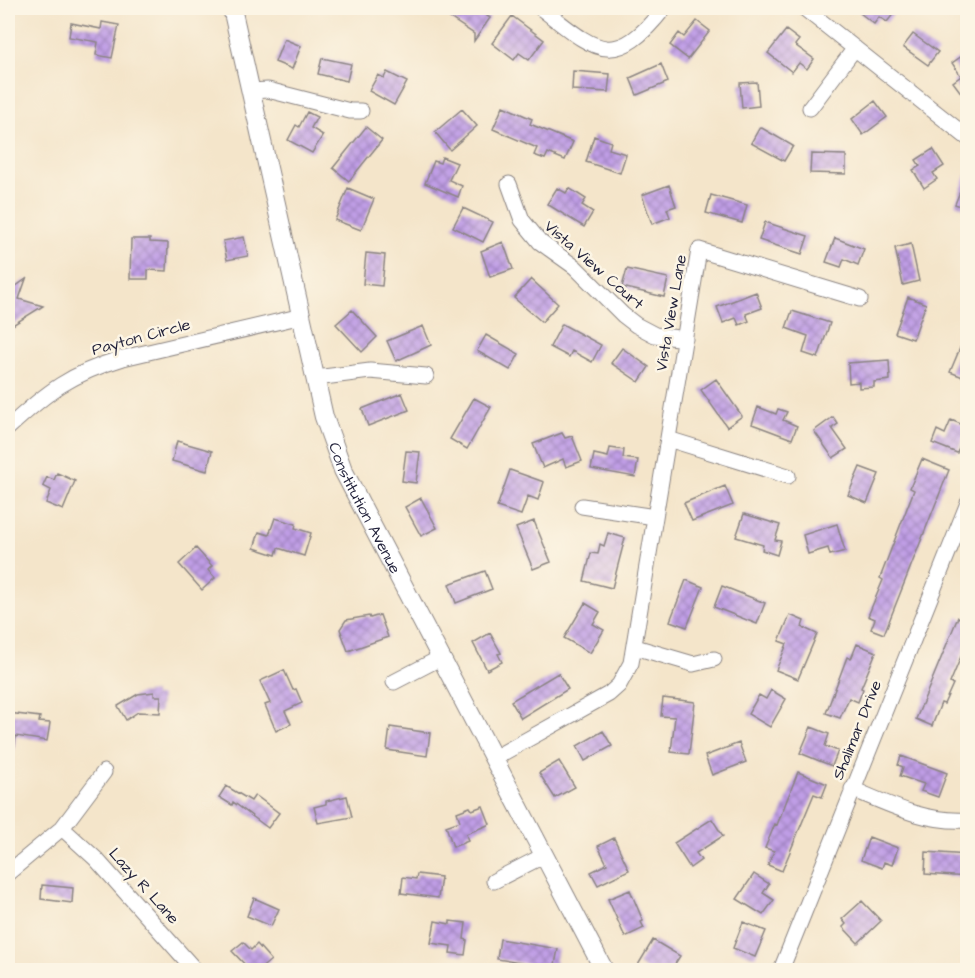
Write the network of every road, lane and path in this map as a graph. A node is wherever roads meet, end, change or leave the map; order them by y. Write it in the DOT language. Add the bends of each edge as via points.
graph roads {
  1 [pos="232,8"];
  2 [pos="541,8"];
  3 [pos="664,8"];
  4 [pos="804,8"];
  5 [pos="855,48"];
  6 [pos="251,91"];
  7 [pos="810,108"];
  8 [pos="361,111"];
  9 [pos="968,138"];
  10 [pos="509,184"];
  11 [pos="860,299"];
  12 [pos="302,316"];
  13 [pos="685,339"];
  14 [pos="426,376"];
  15 [pos="316,378"];
  16 [pos="8,428"];
  17 [pos="668,439"];
  18 [pos="788,476"];
  19 [pos="968,503"];
  20 [pos="582,506"];
  21 [pos="655,517"];
  22 [pos="963,527"];
  23 [pos="634,647"];
  24 [pos="442,657"];
  25 [pos="714,659"];
  26 [pos="394,682"];
  27 [pos="494,758"];
  28 [pos="104,772"];
  29 [pos="852,789"];
  30 [pos="968,820"];
  31 [pos="62,828"];
  32 [pos="545,855"];
  33 [pos="8,873"];
  34 [pos="494,881"];
  35 [pos="195,970"];
  36 [pos="604,970"];
  37 [pos="782,970"];
  1 -- 6 [label="main road, Constitution Avenue"];
  2 -- 3 [label="street" via="590,44 609,48 639,37"];
  4 -- 5 [label="street"];
  5 -- 7 [label="street"];
  5 -- 9 [label="street"];
  6 -- 8 [label="street" via="268,90"];
  6 -- 12 [label="main road, Constitution Avenue"];
  10 -- 13 [label="street, Vista View Court" via="530,233 575,267 622,315 655,335"];
  11 -- 13 [label="street, Vista View Lane" via="699,250"];
  12 -- 15 [label="main road, Constitution Avenue"];
  12 -- 16 [label="street, Payton Circle" via="97,366 58,386"];
  13 -- 17 [label="street, Vista View Lane"];
  14 -- 15 [label="street" via="370,371"];
  15 -- 24 [label="main road, Constitution Avenue" via="324,417 343,470"];
  17 -- 18 [label="street"];
  17 -- 21 [label="street, Vista View Lane"];
  19 -- 22 [label="street, Shalimar Drive"];
  20 -- 21 [label="street"];
  21 -- 23 [label="street, Vista View Lane"];
  22 -- 29 [label="street, Shalimar Drive"];
  23 -- 25 [label="street" via="693,664"];
  23 -- 27 [label="street, Vista View Lane" via="626,674 609,694"];
  24 -- 26 [label="street"];
  24 -- 27 [label="main road, Constitution Avenue"];
  27 -- 32 [label="main road, Constitution Avenue"];
  28 -- 31 [label="street"];
  29 -- 30 [label="street" via="924,817"];
  29 -- 37 [label="street, Shalimar Drive"];
  31 -- 33 [label="street"];
  31 -- 35 [label="street, Lazy R Lane" via="96,859"];
  32 -- 34 [label="street"];
  32 -- 36 [label="main road, Constitution Avenue"];
}
